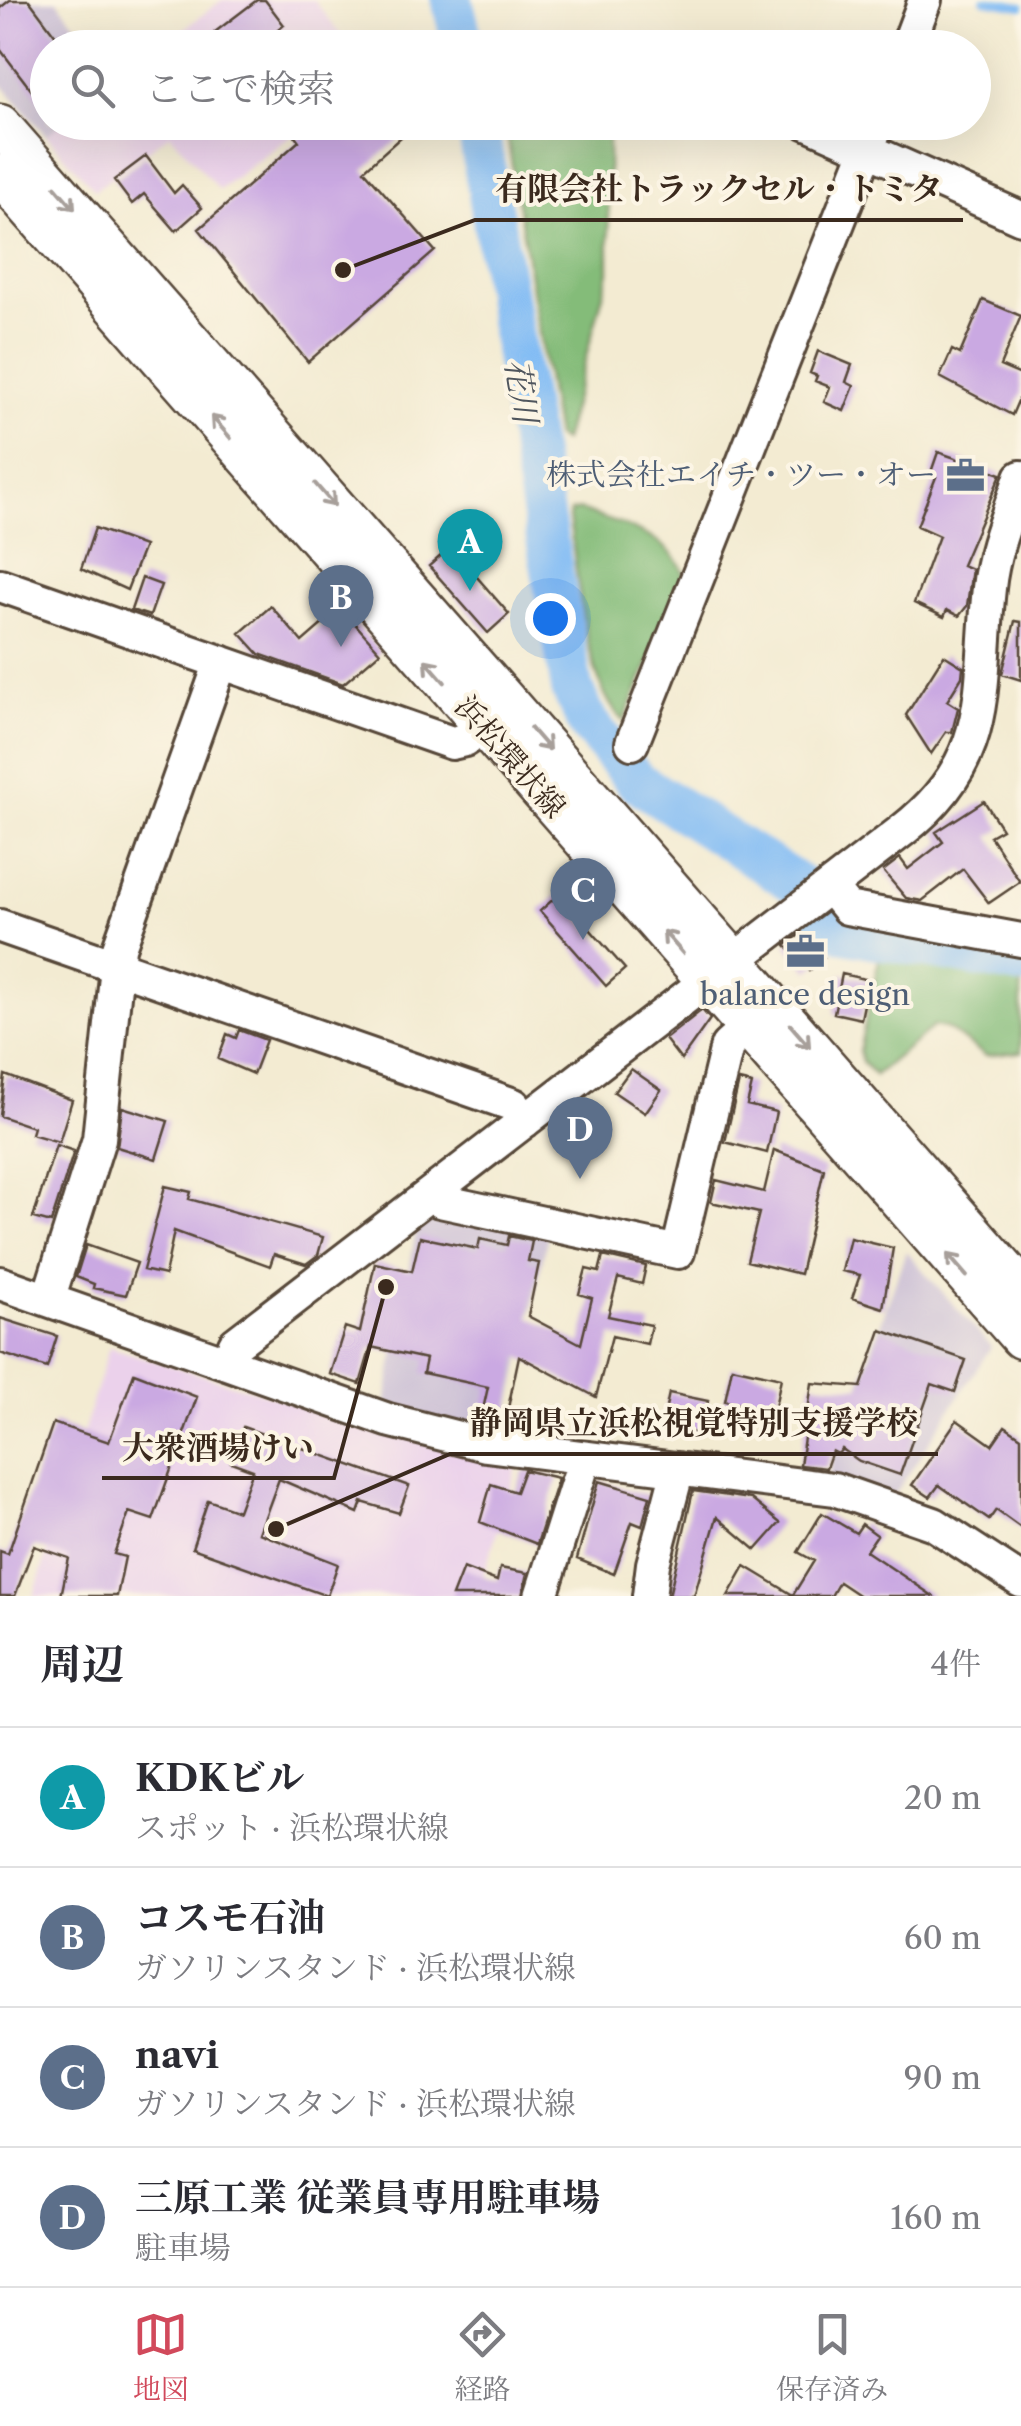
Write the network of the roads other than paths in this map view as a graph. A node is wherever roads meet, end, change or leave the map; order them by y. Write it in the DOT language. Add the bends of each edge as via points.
graph roads {
  1 [pos="926,0"];
  2 [pos="914,30"];
  3 [pos="0,125"];
  4 [pos="870,140"];
  5 [pos="879,140"];
  6 [pos="0,175"];
  7 [pos="1021,218"];
  8 [pos="1021,477"];
  9 [pos="0,585"];
  10 [pos="221,662"];
  11 [pos="482,725"];
  12 [pos="632,743"];
  13 [pos="830,887"];
  14 [pos="0,926"];
  15 [pos="1021,940"];
  16 [pos="117,966"];
  17 [pos="721,971"];
  18 [pos="748,1027"];
  19 [pos="526,1121"];
  20 [pos="433,1192"];
  21 [pos="0,1282"];
  22 [pos="1021,1288"];
  23 [pos="48,1300"];
  24 [pos="1021,1338"];
  25 [pos="228,1363"];
  26 [pos="585,1458"];
  27 [pos="678,1469"];
  28 [pos="1021,1581"];
  29 [pos="541,1596"];
  30 [pos="650,1596"];
  1 -- 2 [label="street"];
  3 -- 17 [label="main road, 浜松環状線, one-way"];
  4 -- 12 [label="street"];
  5 -- 7 [label="street"];
  11 -- 6 [label="main road, 浜松環状線, one-way"];
  8 -- 13 [label="street" via="995,557 980,715 961,768 926,813"];
  9 -- 10 [label="street"];
  10 -- 11 [label="street" via="452,742 466,740"];
  10 -- 16 [label="street"];
  17 -- 11 [label="main road, 浜松環状線, one-way"];
  13 -- 15 [label="street" via="847,908"];
  13 -- 17 [label="street"];
  14 -- 16 [label="street"];
  16 -- 19 [label="street" via="514,1105"];
  16 -- 23 [label="street" via="99,1139"];
  17 -- 18 [label="main road, 浜松環状線"];
  17 -- 19 [label="street"];
  17 -- 22 [label="main road, 浜松環状線, one-way"];
  18 -- 20 [label="street" via="727,1046 678,1252 440,1202"];
  24 -- 18 [label="main road, 浜松環状線, one-way"];
  19 -- 20 [label="street"];
  20 -- 25 [label="street" via="235,1344"];
  21 -- 23 [label="street"];
  23 -- 25 [label="street"];
  25 -- 26 [label="street" via="420,1430"];
  26 -- 27 [label="street"];
  26 -- 29 [label="street"];
  27 -- 28 [label="street" via="800,1482 868,1498 934,1524"];
  27 -- 30 [label="street"];
}
